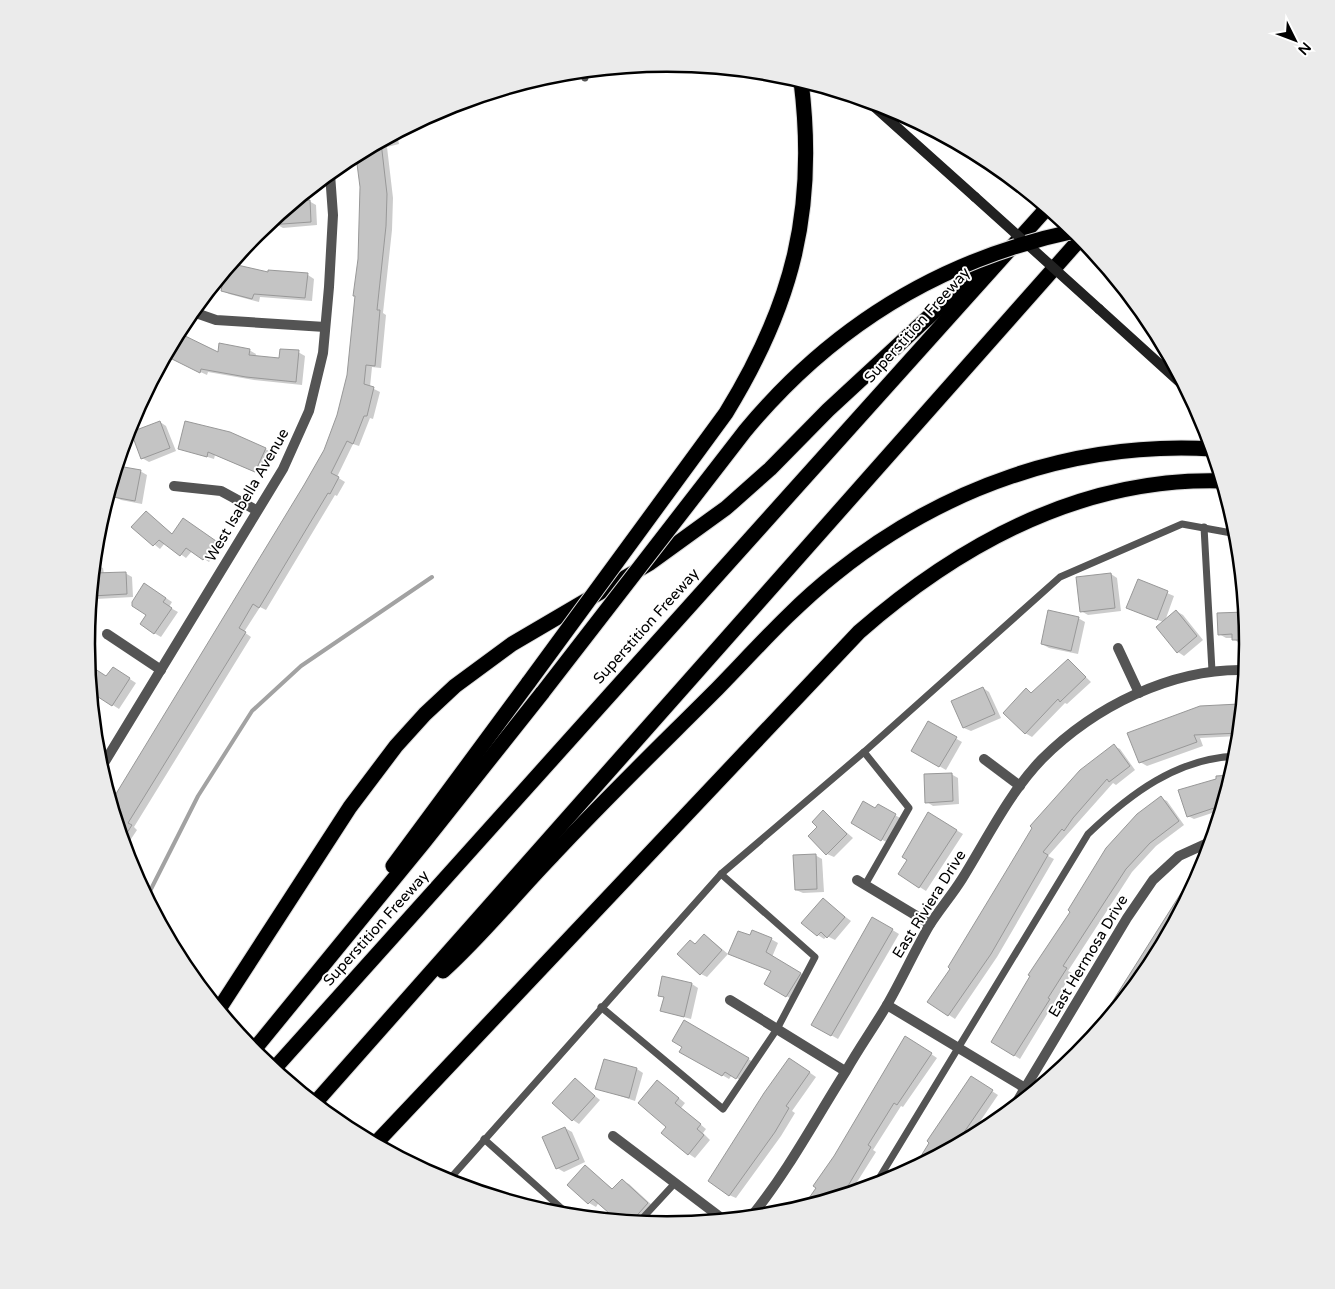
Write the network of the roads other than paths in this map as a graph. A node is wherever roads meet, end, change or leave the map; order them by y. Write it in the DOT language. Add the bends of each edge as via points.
graph roads {
  1 [pos="801,88"];
  2 [pos="884,115"];
  3 [pos="331,183"];
  4 [pos="1043,212"];
  5 [pos="1065,233"];
  6 [pos="1076,244"];
  7 [pos="201,315"];
  8 [pos="325,327"];
  9 [pos="1172,375"];
  10 [pos="1205,449"];
  11 [pos="1215,481"];
  12 [pos="174,486"];
  13 [pos="256,510"];
  14 [pos="1204,527"];
  15 [pos="1229,532"];
  16 [pos="108,634"];
  17 [pos="1118,648"];
  18 [pos="161,670"];
  19 [pos="1239,670"];
  20 [pos="1212,671"];
  21 [pos="1139,693"];
  22 [pos="864,752"];
  23 [pos="1229,757"];
  24 [pos="107,759"];
  25 [pos="984,759"];
  26 [pos="1020,786"];
  27 [pos="1203,845"];
  28 [pos="721,874"];
  29 [pos="861,882"];
  30 [pos="930,924"];
  31 [pos="730,1000"];
  32 [pos="222,1004"];
  33 [pos="886,1005"];
  34 [pos="601,1007"];
  35 [pos="275,1024"];
  36 [pos="777,1029"];
  37 [pos="380,1030"];
  38 [pos="258,1044"];
  39 [pos="959,1048"];
  40 [pos="279,1064"];
  41 [pos="845,1071"];
  42 [pos="1025,1088"];
  43 [pos="1022,1093"];
  44 [pos="319,1098"];
  45 [pos="613,1136"];
  46 [pos="380,1139"];
  47 [pos="484,1139"];
  48 [pos="882,1174"];
  49 [pos="453,1175"];
  50 [pos="675,1183"];
  51 [pos="557,1206"];
  52 [pos="757,1210"];
  53 [pos="716,1214"];
  54 [pos="645,1215"];
  1 -- 35 [label="highway, bridge" via="806,144 802,223 790,276 773,325 744,384 529,682"];
  2 -- 9 [label="main road, bridge"];
  3 -- 8 [label="street, West Isabella Avenue" via="333,215"];
  4 -- 32 [label="highway" via="726,508 650,563 512,644 468,676 425,714 350,807"];
  4 -- 40 [label="highway, Superstition Freeway"];
  5 -- 35 [label="highway, bridge" via="1006,249 936,276 874,313 800,370 745,431 543,692"];
  6 -- 37 [label="highway"];
  7 -- 8 [label="street" via="216,320"];
  8 -- 13 [label="street, West Isabella Avenue" via="318,381 310,411 283,469"];
  10 -- 37 [label="highway" via="1113,452 987,483 950,500 865,551 826,582 759,646 604,801 470,947"];
  11 -- 46 [label="highway" via="1159,484 1114,493 1027,520 985,540 898,598 859,632"];
  12 -- 13 [label="street" via="221,491"];
  13 -- 18 [label="street, West Isabella Avenue"];
  14 -- 15 [label="lane"];
  14 -- 20 [label="lane"];
  14 -- 22 [label="lane" via="1182,524 1060,577"];
  16 -- 18 [label="street"];
  17 -- 21 [label="street"];
  18 -- 24 [label="street, West Isabella Avenue"];
  19 -- 20 [label="street, East Riviera Drive"];
  20 -- 21 [label="street, East Riviera Drive" via="1184,676"];
  21 -- 26 [label="street, East Riviera Drive" via="1073,731 1041,760"];
  22 -- 28 [label="lane"];
  22 -- 29 [label="lane" via="909,808"];
  23 -- 39 [label="lane" via="1192,764 1164,775 1134,794 1088,834"];
  25 -- 26 [label="street"];
  26 -- 30 [label="street, East Riviera Drive" via="949,900"];
  27 -- 42 [label="street, East Hermosa Drive" via="1179,856 1153,880"];
  28 -- 34 [label="lane"];
  28 -- 36 [label="lane" via="815,956"];
  29 -- 30 [label="street"];
  30 -- 33 [label="street, East Riviera Drive"];
  31 -- 36 [label="street"];
  33 -- 39 [label="street"];
  33 -- 41 [label="street, East Riviera Drive"];
  34 -- 36 [label="lane" via="723,1109"];
  34 -- 47 [label="lane"];
  35 -- 38 [label="highway"];
  36 -- 41 [label="street"];
  37 -- 44 [label="highway"];
  39 -- 42 [label="street"];
  39 -- 48 [label="lane"];
  41 -- 52 [label="street, East Riviera Drive"];
  42 -- 43 [label="street, East Hermosa Drive"];
  45 -- 50 [label="street"];
  47 -- 49 [label="lane"];
  47 -- 51 [label="lane"];
  50 -- 53 [label="street"];
  50 -- 54 [label="lane"];
}
